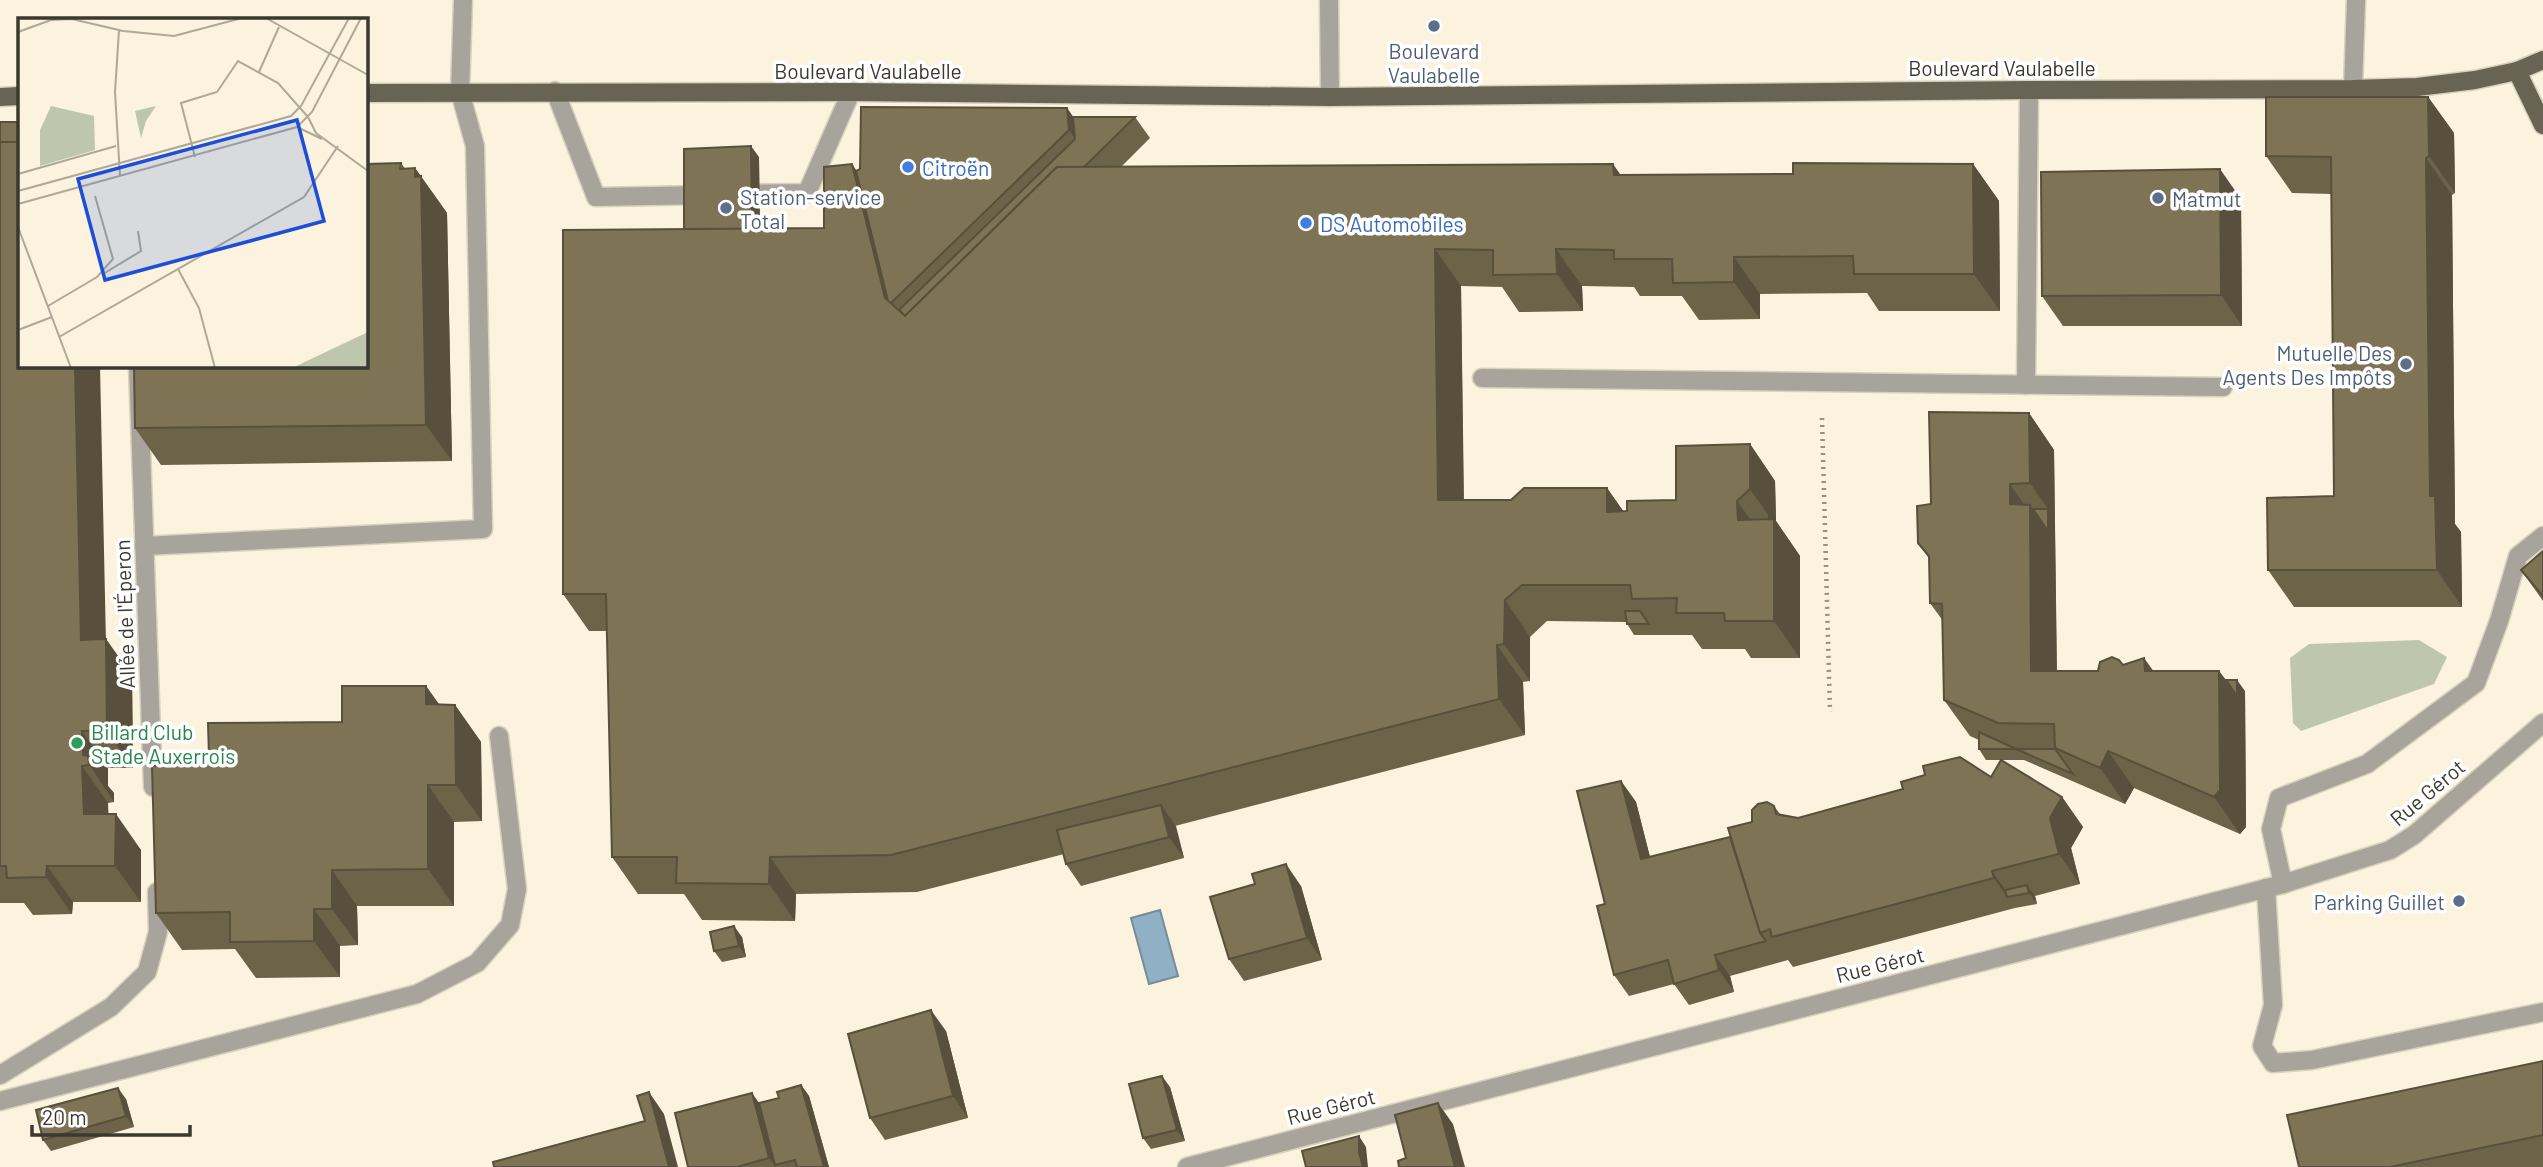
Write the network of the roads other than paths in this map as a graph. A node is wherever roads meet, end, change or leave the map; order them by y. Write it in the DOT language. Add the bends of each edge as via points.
graph roads {
  1 [pos="463,0"];
  2 [pos="1329,0"];
  3 [pos="2356,0"];
  4 [pos="2543,60"];
  5 [pos="2517,71"];
  6 [pos="2353,89"];
  7 [pos="2029,90"];
  8 [pos="555,91"];
  9 [pos="460,92"];
  10 [pos="851,92"];
  11 [pos="368,93"];
  12 [pos="0,96"];
  13 [pos="18,96"];
  14 [pos="1330,97"];
  15 [pos="2543,125"];
  16 [pos="138,368"];
  17 [pos="1482,378"];
  18 [pos="2025,385"];
  19 [pos="2222,387"];
  20 [pos="2543,536"];
  21 [pos="145,546"];
  22 [pos="2543,723"];
  23 [pos="499,736"];
  24 [pos="154,801"];
  25 [pos="156,880"];
  26 [pos="2274,886"];
  27 [pos="2543,1012"];
  28 [pos="0,1075"];
  29 [pos="0,1101"];
  30 [pos="1187,1167"];
  1 -- 9 [label="street"];
  2 -- 14 [label="street"];
  3 -- 6 [label="street"];
  4 -- 5 [label="main road, Boulevard Vaulabelle"];
  5 -- 6 [label="main road, Boulevard Vaulabelle" via="2417,87"];
  5 -- 15 [label="main road"];
  6 -- 7 [label="main road, Boulevard Vaulabelle"];
  7 -- 14 [label="main road, Boulevard Vaulabelle"];
  7 -- 18 [label="street"];
  8 -- 9 [label="main road, Boulevard Vaulabelle"];
  8 -- 10 [label="main road, Boulevard Vaulabelle"];
  8 -- 10 [label="street" via="596,197 807,193"];
  9 -- 11 [label="main road, Boulevard Vaulabelle"];
  9 -- 21 [label="street" via="475,146 483,528"];
  10 -- 14 [label="main road, Boulevard Vaulabelle"];
  12 -- 13 [label="main road"];
  16 -- 21 [label="street, Allée de l'Éperon"];
  17 -- 18 [label="street"];
  18 -- 19 [label="street"];
  20 -- 26 [label="street" via="2518,556 2476,682 2367,764 2279,797 2271,829"];
  21 -- 24 [label="street, Allée de l'Éperon"];
  22 -- 26 [label="street, Rue Gérot" via="2414,835 2390,850"];
  23 -- 29 [label="street" via="516,890 510,925 477,963 417,994"];
  25 -- 28 [label="street" via="158,932 147,972 111,1007"];
  26 -- 27 [label="street" via="2273,1004 2262,1046 2273,1063 2312,1060"];
  26 -- 30 [label="street, Rue Gérot"];
}
